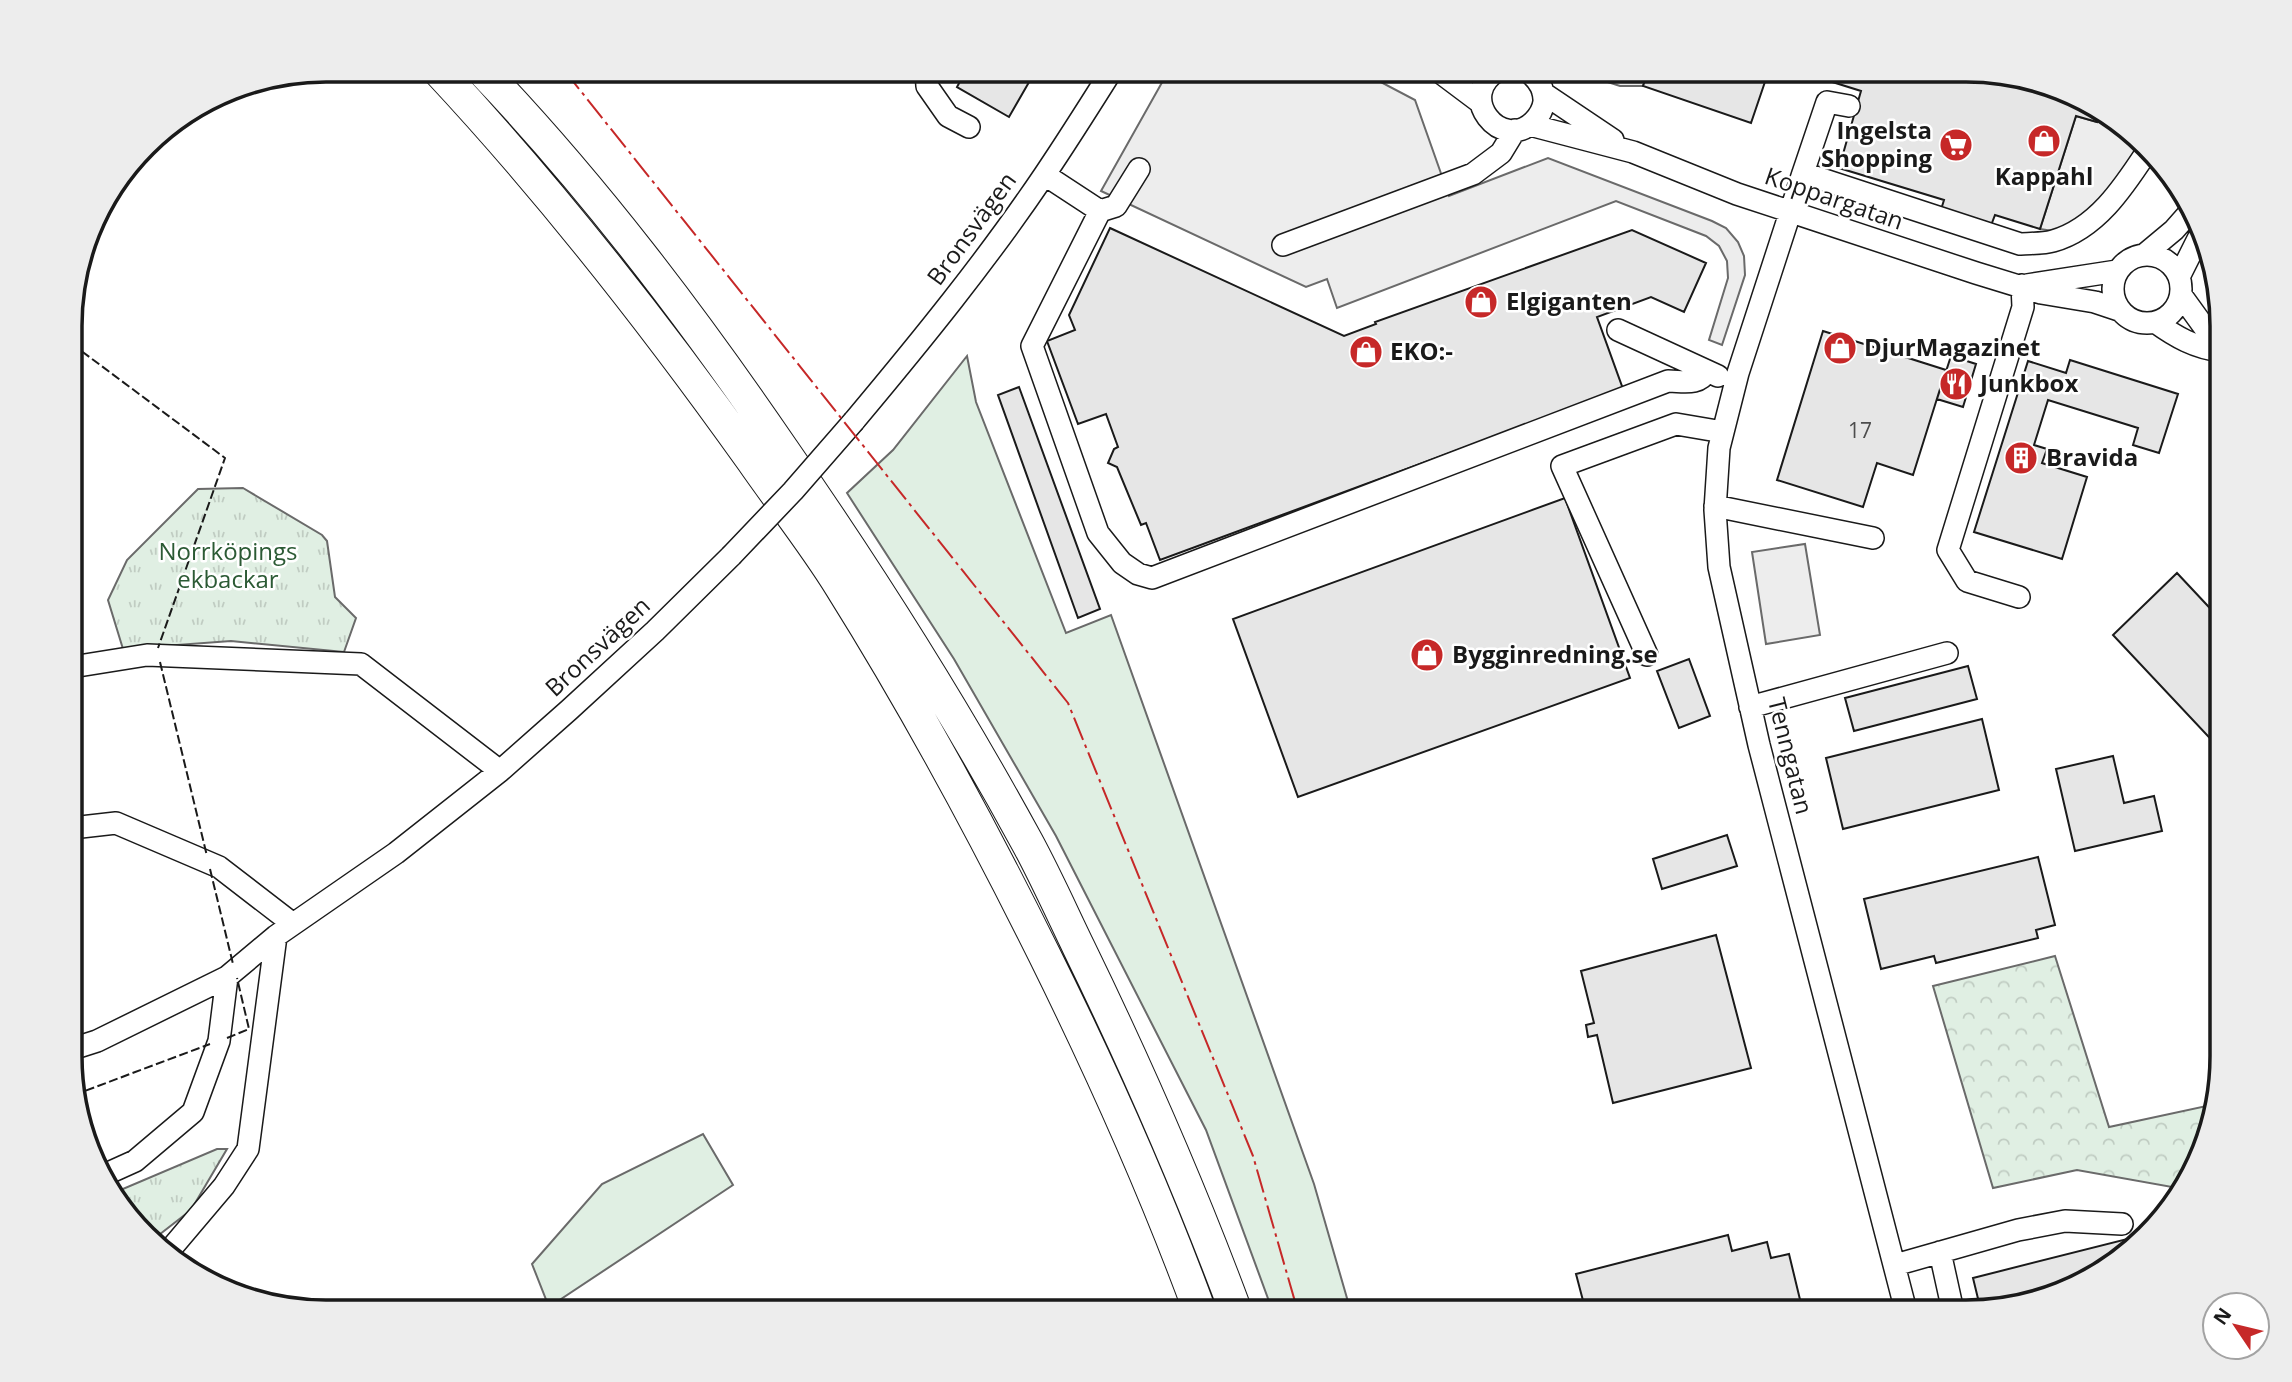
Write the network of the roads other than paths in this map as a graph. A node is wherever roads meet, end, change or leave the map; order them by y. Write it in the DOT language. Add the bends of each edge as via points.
graph roads {
  1 [pos="448,82"];
  2 [pos="492,82"];
  3 [pos="927,82"];
  4 [pos="1104,82"];
  5 [pos="1451,82"];
  6 [pos="1486,82"];
  7 [pos="1538,82"];
  8 [pos="1544,93"];
  9 [pos="1849,106"];
  10 [pos="1485,112"];
  11 [pos="969,127"];
  12 [pos="1522,127"];
  13 [pos="1633,152"];
  14 [pos="2142,158"];
  15 [pos="1486,166"];
  16 [pos="1139,169"];
  17 [pos="1803,173"];
  18 [pos="1045,175"];
  19 [pos="1100,211"];
  20 [pos="1791,211"];
  21 [pos="2185,217"];
  22 [pos="2196,244"];
  23 [pos="1283,245"];
  24 [pos="2144,255"];
  25 [pos="2117,271"];
  26 [pos="2022,285"];
  27 [pos="2180,286"];
  28 [pos="2119,310"];
  29 [pos="2155,323"];
  30 [pos="1618,330"];
  31 [pos="2209,333"];
  32 [pos="2209,350"];
  33 [pos="1707,371"];
  34 [pos="1735,384"];
  35 [pos="1723,432"];
  36 [pos="1715,506"];
  37 [pos="1873,538"];
  38 [pos="2018,597"];
  39 [pos="1947,653"];
  40 [pos="1647,655"];
  41 [pos="82,665"];
  42 [pos="1750,707"];
  43 [pos="500,771"];
  44 [pos="82,827"];
  45 [pos="284,930"];
  46 [pos="227,977"];
  47 [pos="82,1046"];
  48 [pos="112,1171"];
  49 [pos="2122,1224"];
  50 [pos="174,1245"];
  51 [pos="1940,1252"];
  52 [pos="1895,1265"];
  53 [pos="1195,1299"];
  54 [pos="1231,1299"];
  55 [pos="1903,1299"];
  56 [pos="1950,1299"];
  1 -- 53 [label="highway" via="591,245 691,374 840,584 999,863 1095,1057"];
  2 -- 54 [label="highway" via="617,225 718,356 862,564 954,712 1029,846 1126,1044"];
  3 -- 11 [label="street" via="948,116"];
  4 -- 18 [label="street, Bronsvägen"];
  5 -- 10 [label="street"];
  6 -- 10 [label="street"];
  7 -- 8 [label="street, Koppargatan"];
  8 -- 12 [label="street" via="1541,111"];
  8 -- 13 [label="street, Koppargatan"];
  9 -- 17 [label="street, Tenngatan" via="1827,102"];
  10 -- 12 [label="street, Koppargatan" via="1497,126"];
  10 -- 15 [label="street" via="1493,143"];
  12 -- 13 [label="street, Koppargatan"];
  12 -- 15 [label="street"];
  13 -- 20 [label="street, Koppargatan"];
  14 -- 17 [label="street" via="2107,206 2080,229 2052,242 2020,244"];
  15 -- 23 [label="street"];
  16 -- 19 [label="street" via="1116,206"];
  17 -- 20 [label="street, Tenngatan"];
  18 -- 19 [label="street"];
  18 -- 43 [label="street, Bronsvägen, bridge" via="952,301 793,491 655,631"];
  19 -- 33 [label="street" via="1032,346 1098,533 1122,563 1152,578 1668,381 1694,382"];
  20 -- 26 [label="street, Koppargatan"];
  20 -- 34 [label="street, Tenngatan"];
  21 -- 24 [label="street"];
  22 -- 27 [label="street"];
  24 -- 25 [label="street"];
  24 -- 27 [label="street" via="2165,260"];
  25 -- 26 [label="street, Koppargatan"];
  25 -- 28 [label="street" via="2113,295"];
  26 -- 28 [label="street, Koppargatan"];
  26 -- 38 [label="street" via="2023,307 1948,550 1967,581"];
  27 -- 29 [label="street" via="2176,308"];
  27 -- 31 [label="street"];
  28 -- 29 [label="street" via="2135,321"];
  29 -- 32 [label="street"];
  30 -- 33 [label="street"];
  33 -- 34 [label="street"];
  34 -- 35 [label="street, Tenngatan"];
  35 -- 36 [label="street, Tenngatan"];
  35 -- 40 [label="street" via="1676,424 1562,466"];
  36 -- 37 [label="street"];
  36 -- 42 [label="street, Tenngatan" via="1720,566"];
  39 -- 42 [label="street"];
  41 -- 43 [label="street" via="147,655 361,664"];
  42 -- 52 [label="street, Tenngatan"];
  43 -- 45 [label="street, Bronsvägen" via="396,853"];
  44 -- 45 [label="street" via="117,823 219,867"];
  45 -- 46 [label="street, Bronsvägen"];
  45 -- 50 [label="street" via="248,1149 224,1186"];
  46 -- 47 [label="street, Bronsvägen"];
  46 -- 48 [label="street" via="219,1041 193,1112 135,1161"];
  49 -- 51 [label="street" via="2065,1221"];
  51 -- 52 [label="street"];
  51 -- 56 [label="street"];
  52 -- 55 [label="street, Tenngatan"];
}
